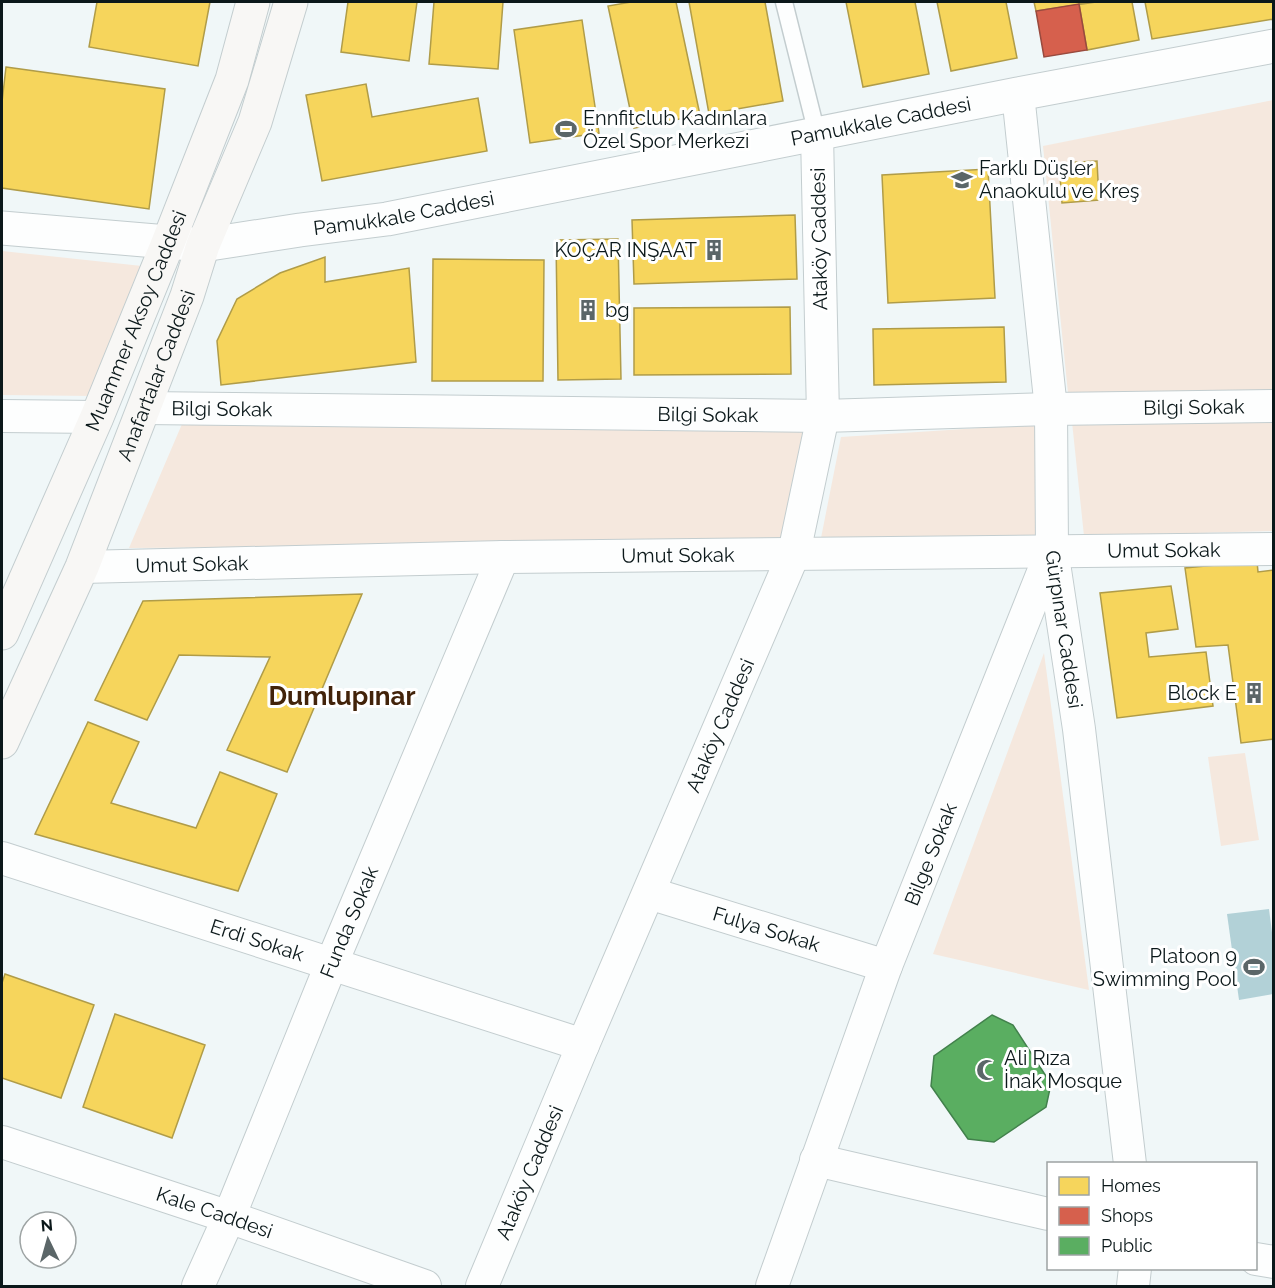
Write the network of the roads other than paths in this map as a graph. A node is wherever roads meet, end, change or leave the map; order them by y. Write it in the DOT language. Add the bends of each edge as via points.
graph roads {
  1 [pos="253,2"];
  2 [pos="291,2"];
  3 [pos="784,2"];
  4 [pos="1274,46"];
  5 [pos="1018,94"];
  6 [pos="817,134"];
  7 [pos="225,192"];
  8 [pos="2,228"];
  9 [pos="300,230"];
  10 [pos="168,243"];
  11 [pos="203,245"];
  12 [pos="1274,406"];
  13 [pos="144,408"];
  14 [pos="1051,409"];
  15 [pos="2,416"];
  16 [pos="823,416"];
  17 [pos="97,417"];
  18 [pos="1274,549"];
  19 [pos="1052,550"];
  20 [pos="794,553"];
  21 [pos="503,557"];
  22 [pos="82,567"];
  23 [pos="12,587"];
  24 [pos="2,633"];
  25 [pos="2,742"];
  26 [pos="2,858"];
  27 [pos="649,893"];
  28 [pos="331,965"];
  29 [pos="886,966"];
  30 [pos="583,1045"];
  31 [pos="2,1142"];
  32 [pos="816,1160"];
  33 [pos="1130,1162"];
  34 [pos="1047,1214"];
  35 [pos="229,1217"];
  36 [pos="1257,1259"];
  37 [pos="1274,1262"];
  38 [pos="1135,1270"];
  39 [pos="198,1287"];
  40 [pos="425,1287"];
  41 [pos="482,1287"];
  42 [pos="771,1287"];
  43 [pos="1133,1287"];
  1 -- 10 [label="main road, Muammer Aksoy Caddesi" via="232,80"];
  2 -- 7 [label="main road, Anafartalar Caddesi" via="255,122"];
  3 -- 6 [label="lane"];
  4 -- 5 [label="street, Pamukkale Caddesi"];
  5 -- 6 [label="street, Pamukkale Caddesi"];
  5 -- 14 [label="street, Gürpınar Caddesi"];
  6 -- 9 [label="street, Pamukkale Caddesi" via="387,219"];
  6 -- 16 [label="street, Ataköy Caddesi"];
  7 -- 9 [label="street" via="234,214 253,223"];
  7 -- 11 [label="main road, Anafartalar Caddesi"];
  8 -- 10 [label="street, Pamukkale Caddesi"];
  9 -- 11 [label="street, Pamukkale Caddesi"];
  10 -- 11 [label="street, Pamukkale Caddesi"];
  10 -- 17 [label="main road, Muammer Aksoy Caddesi"];
  11 -- 13 [label="main road, Anafartalar Caddesi"];
  12 -- 14 [label="street, Bilgi Sokak"];
  13 -- 16 [label="street, Bilgi Sokak"];
  13 -- 22 [label="main road, Anafartalar Caddesi"];
  14 -- 16 [label="street, Bilgi Sokak"];
  14 -- 19 [label="street, Gürpınar Caddesi"];
  15 -- 17 [label="street"];
  16 -- 20 [label="street, Ataköy Caddesi"];
  17 -- 23 [label="main road, Muammer Aksoy Caddesi"];
  18 -- 19 [label="street, Umut Sokak"];
  19 -- 20 [label="street, Umut Sokak"];
  19 -- 29 [label="street, Bilge Sokak"];
  19 -- 33 [label="street, Gürpınar Caddesi" via="1080,741"];
  20 -- 21 [label="street, Umut Sokak"];
  20 -- 27 [label="street, Ataköy Caddesi"];
  21 -- 22 [label="street, Umut Sokak"];
  21 -- 28 [label="street, Funda Sokak"];
  22 -- 25 [label="main road, Anafartalar Caddesi"];
  23 -- 24 [label="main road, Muammer Aksoy Caddesi"];
  26 -- 28 [label="street, Erdi Sokak"];
  27 -- 29 [label="street, Fulya Sokak"];
  27 -- 30 [label="street, Ataköy Caddesi"];
  28 -- 30 [label="street, Erdi Sokak"];
  28 -- 35 [label="street, Funda Sokak"];
  29 -- 32 [label="street, Bilge Sokak"];
  30 -- 41 [label="street, Ataköy Caddesi"];
  31 -- 35 [label="street, Kale Caddesi"];
  32 -- 34 [label="street"];
  32 -- 42 [label="street, Bilge Sokak"];
  35 -- 39 [label="street, Funda Sokak"];
  35 -- 40 [label="street, Kale Caddesi"];
  36 -- 37 [label="street"];
  38 -- 43 [label="street"];
}
